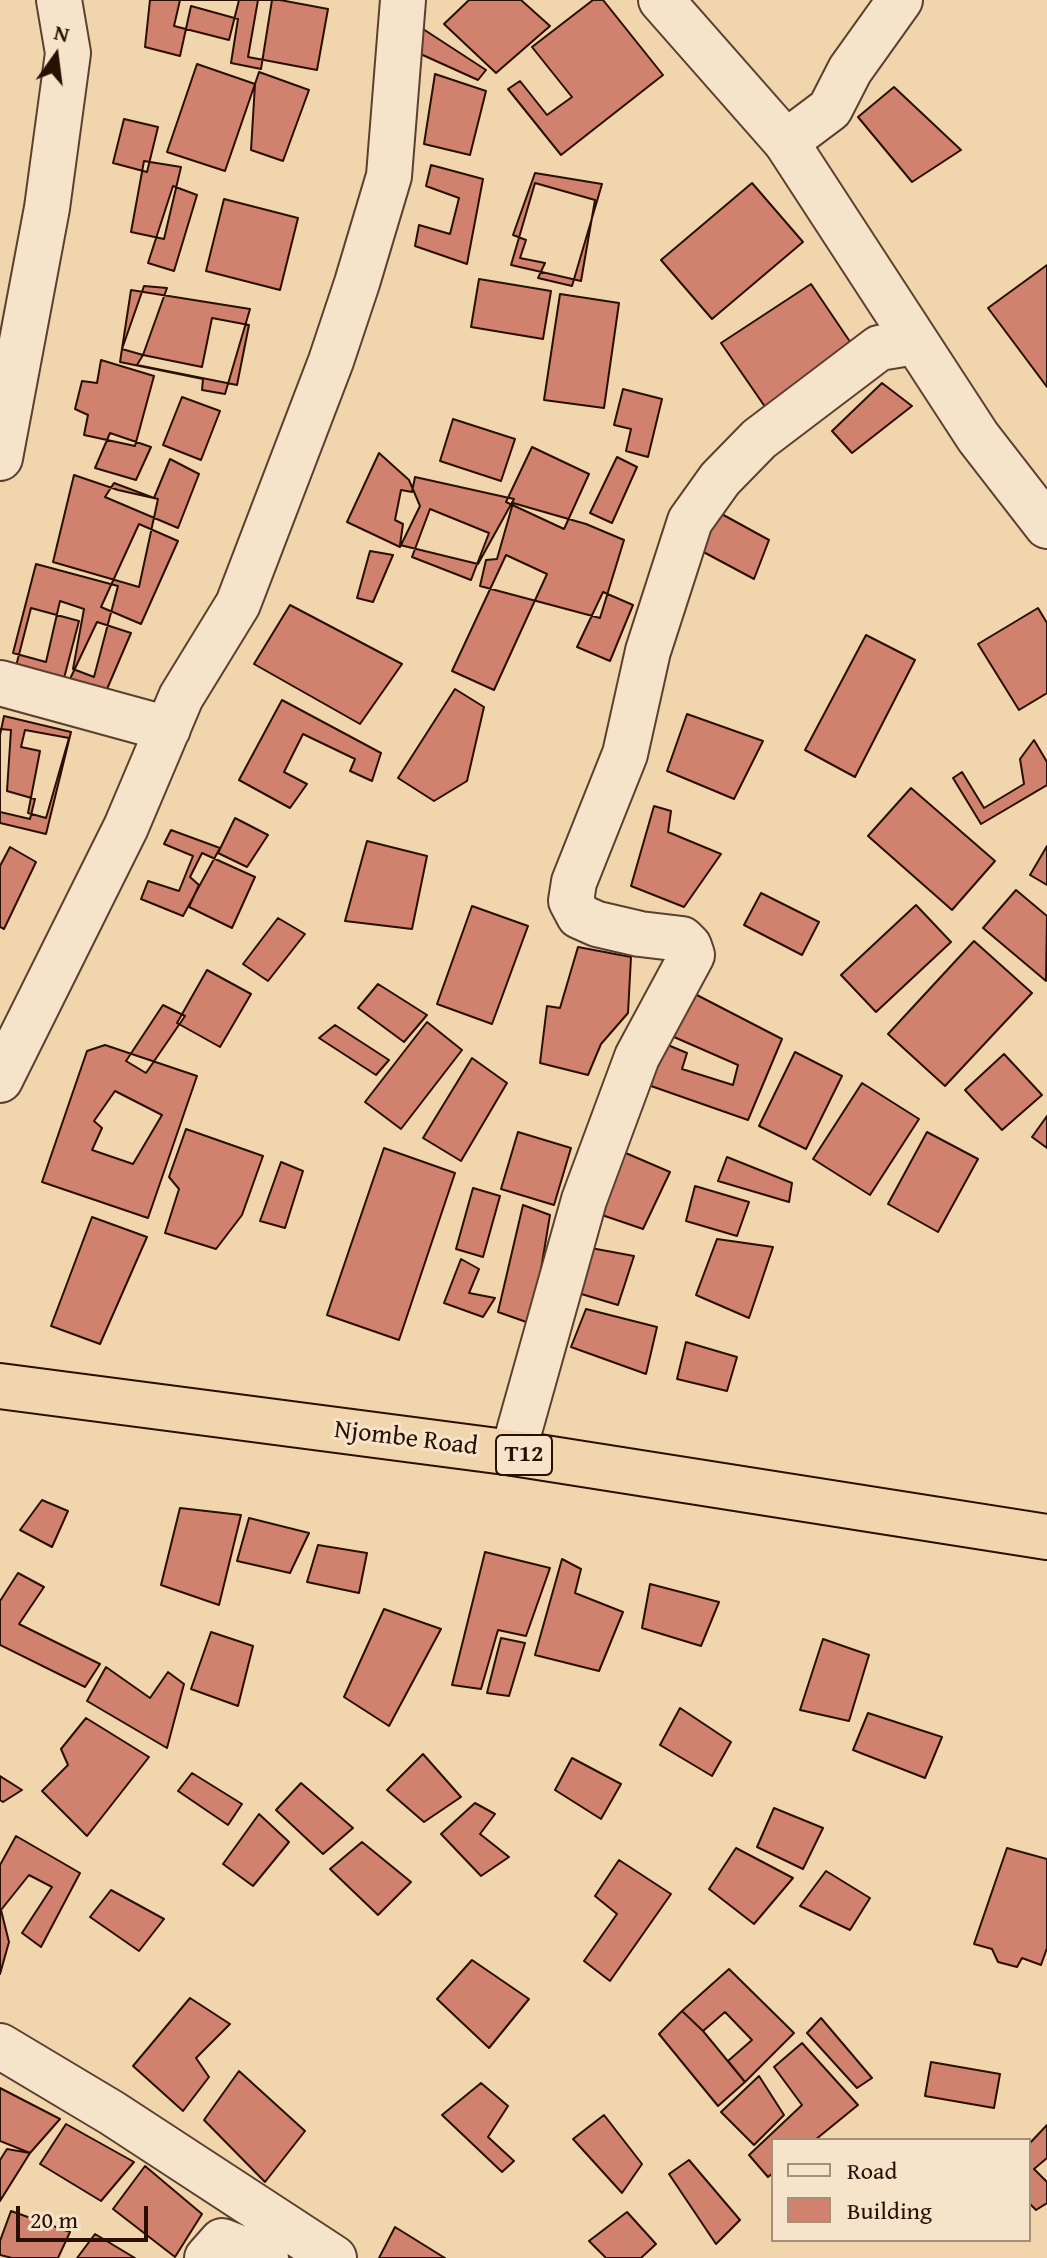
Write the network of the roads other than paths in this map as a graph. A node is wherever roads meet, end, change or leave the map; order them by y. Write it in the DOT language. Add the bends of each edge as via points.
graph roads {
  1 [pos="59,0"];
  2 [pos="403,0"];
  3 [pos="661,0"];
  4 [pos="900,0"];
  5 [pos="786,142"];
  6 [pos="915,342"];
  7 [pos="0,458"];
  8 [pos="1047,526"];
  9 [pos="0,683"];
  10 [pos="168,729"];
  11 [pos="0,1080"];
  12 [pos="0,1386"];
  13 [pos="513,1453"];
  14 [pos="1047,1537"];
  15 [pos="0,2046"];
  16 [pos="207,2258"];
  17 [pos="266,2258"];
  18 [pos="334,2258"];
  1 -- 7 [label="street" via="68,53 47,208"];
  2 -- 10 [label="street" via="389,176 357,283 238,604 181,697"];
  3 -- 5 [label="street"];
  4 -- 5 [label="street" via="850,70 830,109"];
  5 -- 6 [label="street"];
  6 -- 8 [label="street" via="978,437"];
  6 -- 13 [label="street" via="879,348 759,439 720,479 690,521 648,651 625,754 571,901 579,916 597,924 682,939 692,955 637,1057 584,1200"];
  9 -- 10 [label="street"];
  10 -- 11 [label="street" via="126,827"];
  12 -- 13 [label="highway, Njombe Road / T12"];
  13 -- 14 [label="highway, Njombe Road / T12"];
  15 -- 18 [label="street"];
  16 -- 17 [label="street" via="222,2241"];
}
